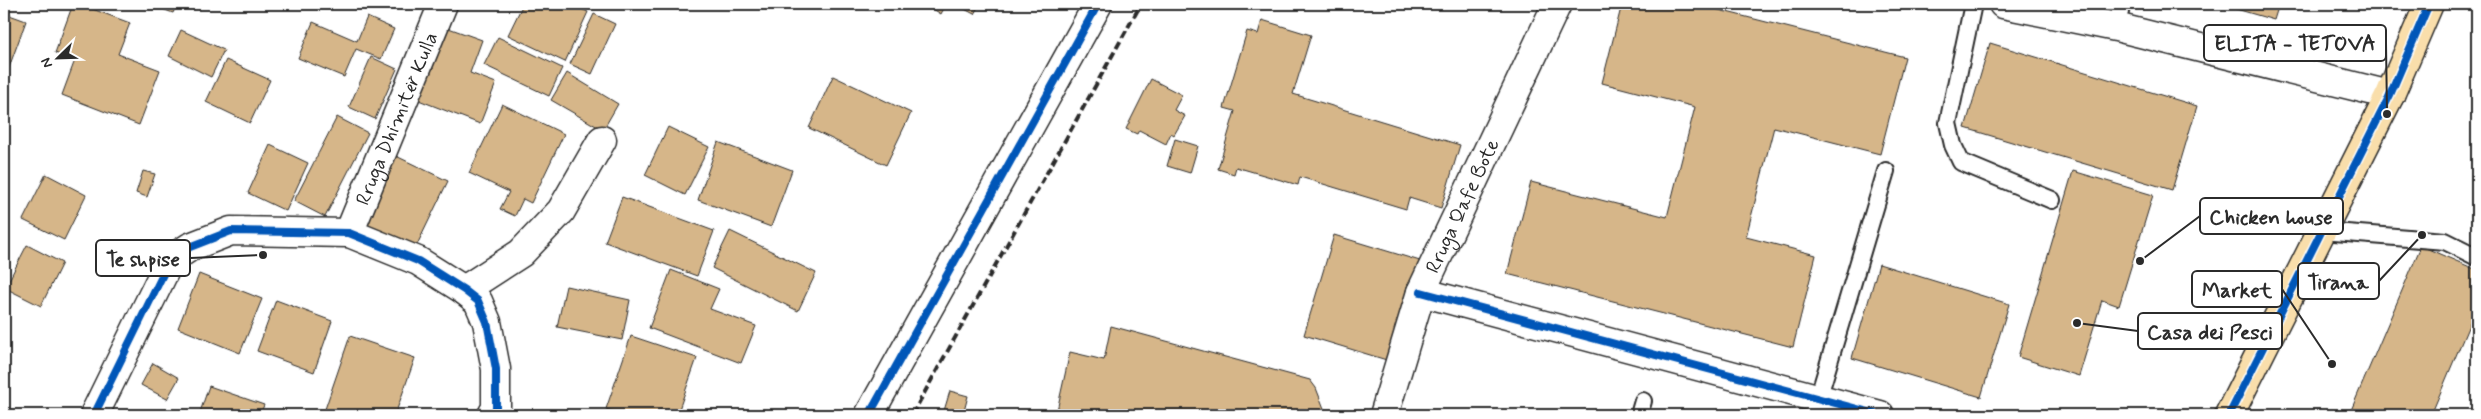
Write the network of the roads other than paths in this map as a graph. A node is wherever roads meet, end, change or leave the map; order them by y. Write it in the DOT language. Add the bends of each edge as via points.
graph roads {
  1 [pos="443,4"];
  2 [pos="1098,4"];
  3 [pos="1557,4"];
  4 [pos="1973,4"];
  5 [pos="2003,4"];
  6 [pos="2429,4"];
  7 [pos="2119,15"];
  8 [pos="2390,95"];
  9 [pos="602,140"];
  10 [pos="1886,171"];
  11 [pos="2052,200"];
  12 [pos="2322,231"];
  13 [pos="349,233"];
  14 [pos="2477,257"];
  15 [pos="464,290"];
  16 [pos="1421,292"];
  17 [pos="1818,398"];
  18 [pos="94,415"];
  19 [pos="492,415"];
  20 [pos="869,415"];
  21 [pos="1384,415"];
  22 [pos="1880,415"];
  23 [pos="2229,415"];
  1 -- 13 [label="street, Rruga Dhimitër Kulla"];
  2 -- 20 [label="street"];
  3 -- 16 [label="street, Rruga Qafe Bote"];
  4 -- 11 [label="lane" via="1948,123 1953,146 1961,162"];
  5 -- 7 [label="street"];
  6 -- 8 [label="main road"];
  7 -- 8 [label="street"];
  8 -- 12 [label="main road"];
  9 -- 15 [label="street" via="561,211 521,252"];
  10 -- 17 [label="lane"];
  12 -- 14 [label="lane" via="2445,241"];
  12 -- 23 [label="main road"];
  13 -- 15 [label="street" via="418,261"];
  13 -- 18 [label="street" via="231,231 190,247 170,260"];
  15 -- 19 [label="street" via="478,301 487,322 496,369 496,408"];
  16 -- 17 [label="street"];
  16 -- 21 [label="street, Rruga Qafe Bote"];
  17 -- 22 [label="street"];
}
